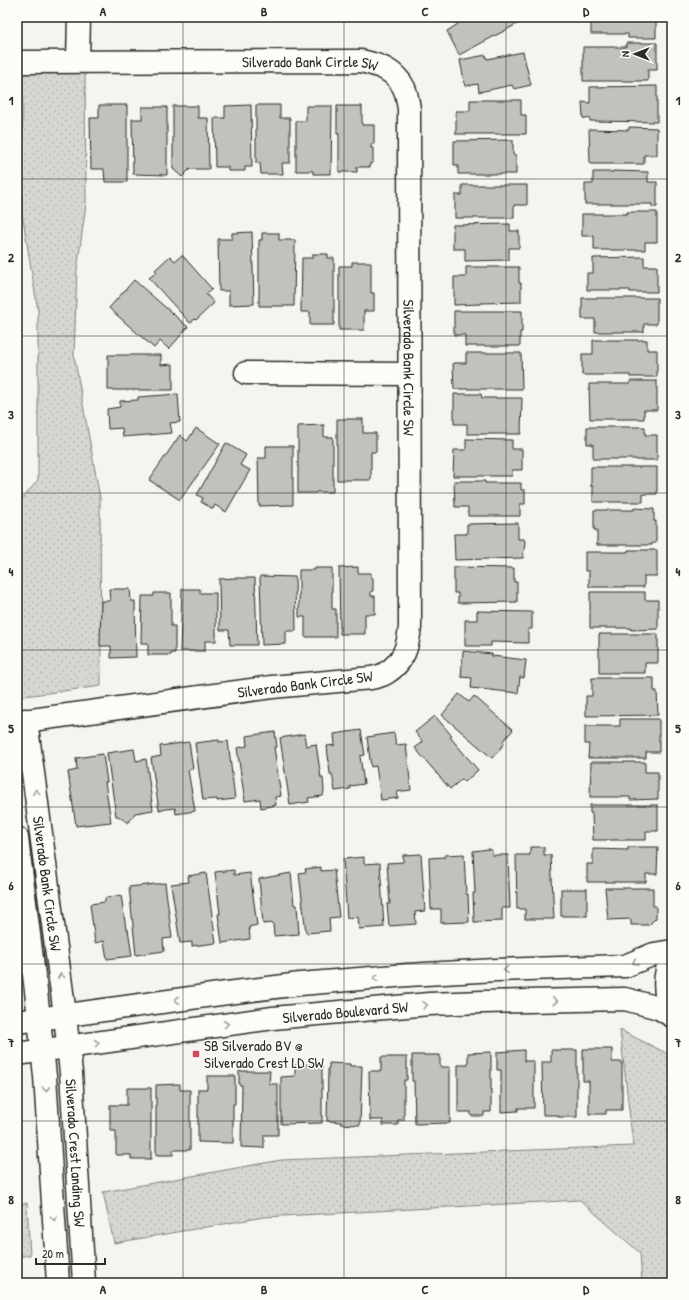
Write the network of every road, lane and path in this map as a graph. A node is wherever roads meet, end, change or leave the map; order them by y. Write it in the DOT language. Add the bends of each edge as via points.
graph roads {
  1 [pos="79,17"];
  2 [pos="78,61"];
  3 [pos="17,62"];
  4 [pos="246,374"];
  5 [pos="409,374"];
  6 [pos="22,721"];
  7 [pos="17,838"];
  8 [pos="672,951"];
  9 [pos="672,956"];
  10 [pos="672,1010"];
  11 [pos="65,1015"];
  12 [pos="672,1016"];
  13 [pos="40,1019"];
  14 [pos="17,1022"];
  15 [pos="68,1046"];
  16 [pos="43,1050"];
  17 [pos="17,1054"];
  18 [pos="58,1283"];
  19 [pos="84,1283"];
  1 -- 2 [label="street"];
  2 -- 3 [label="street, Silverado Bank Circle SW"];
  2 -- 5 [label="street, Silverado Bank Circle SW" via="361,61 387,69 396,76 405,89 409,109"];
  4 -- 5 [label="street"];
  5 -- 6 [label="street, Silverado Bank Circle SW" via="410,627 405,654 395,665 386,673 371,678 272,687"];
  11 -- 6 [label="street, Silverado Bank Circle SW, one-way"];
  7 -- 13 [label="street, Silverado Bank Circle SW"];
  8 -- 11 [label="street, Silverado Boulevard SW, one-way" via="654,954 625,966 496,970 308,983"];
  9 -- 10 [label="street" via="667,967 665,986"];
  11 -- 13 [label="street, Silverado Boulevard SW"];
  11 -- 15 [label="street, Silverado Bank Circle SW"];
  15 -- 12 [label="street, Silverado Boulevard SW, one-way" via="273,1018 482,1002 625,999 659,1008"];
  13 -- 14 [label="street, Silverado Boulevard SW"];
  13 -- 16 [label="street, Silverado Bank Circle SW"];
  15 -- 16 [label="street, Silverado Boulevard SW"];
  15 -- 19 [label="street, Silverado Crest Landing SW"];
  16 -- 17 [label="street, Silverado Boulevard SW"];
  16 -- 18 [label="street, Silverado Crest Landing SW, one-way"];
}
